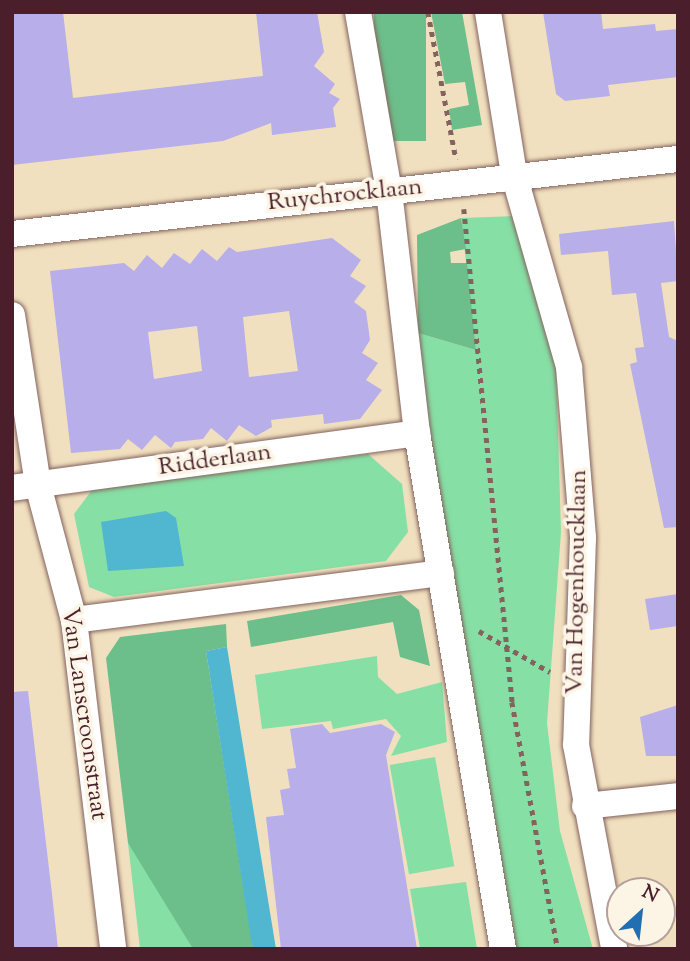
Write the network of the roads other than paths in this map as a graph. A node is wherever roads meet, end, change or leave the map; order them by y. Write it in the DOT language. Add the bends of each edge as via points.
graph roads {
  1 [pos="358,12"];
  2 [pos="488,12"];
  3 [pos="678,159"];
  4 [pos="514,175"];
  5 [pos="390,191"];
  6 [pos="12,234"];
  7 [pos="12,315"];
  8 [pos="418,433"];
  9 [pos="25,487"];
  10 [pos="440,573"];
  11 [pos="74,620"];
  12 [pos="678,796"];
  13 [pos="585,806"];
  14 [pos="113,949"];
  15 [pos="503,949"];
  16 [pos="614,949"];
  1 -- 5 [label="street"];
  2 -- 4 [label="street, Van Hogenhoucklaan"];
  3 -- 4 [label="street, Ruychrocklaan"];
  4 -- 5 [label="street, Ruychrocklaan"];
  4 -- 13 [label="street, Van Hogenhoucklaan" via="552,289 579,443 583,538 576,687"];
  5 -- 6 [label="street, Ruychrocklaan"];
  5 -- 8 [label="street"];
  7 -- 9 [label="street, Van Lanscroonstraat"];
  8 -- 9 [label="street, Ridderlaan"];
  8 -- 10 [label="street"];
  9 -- 11 [label="street, Van Lanscroonstraat"];
  10 -- 11 [label="street"];
  10 -- 15 [label="street"];
  11 -- 14 [label="street, Van Lanscroonstraat"];
  12 -- 13 [label="street"];
  13 -- 16 [label="street, Van Hogenhoucklaan"];
}
